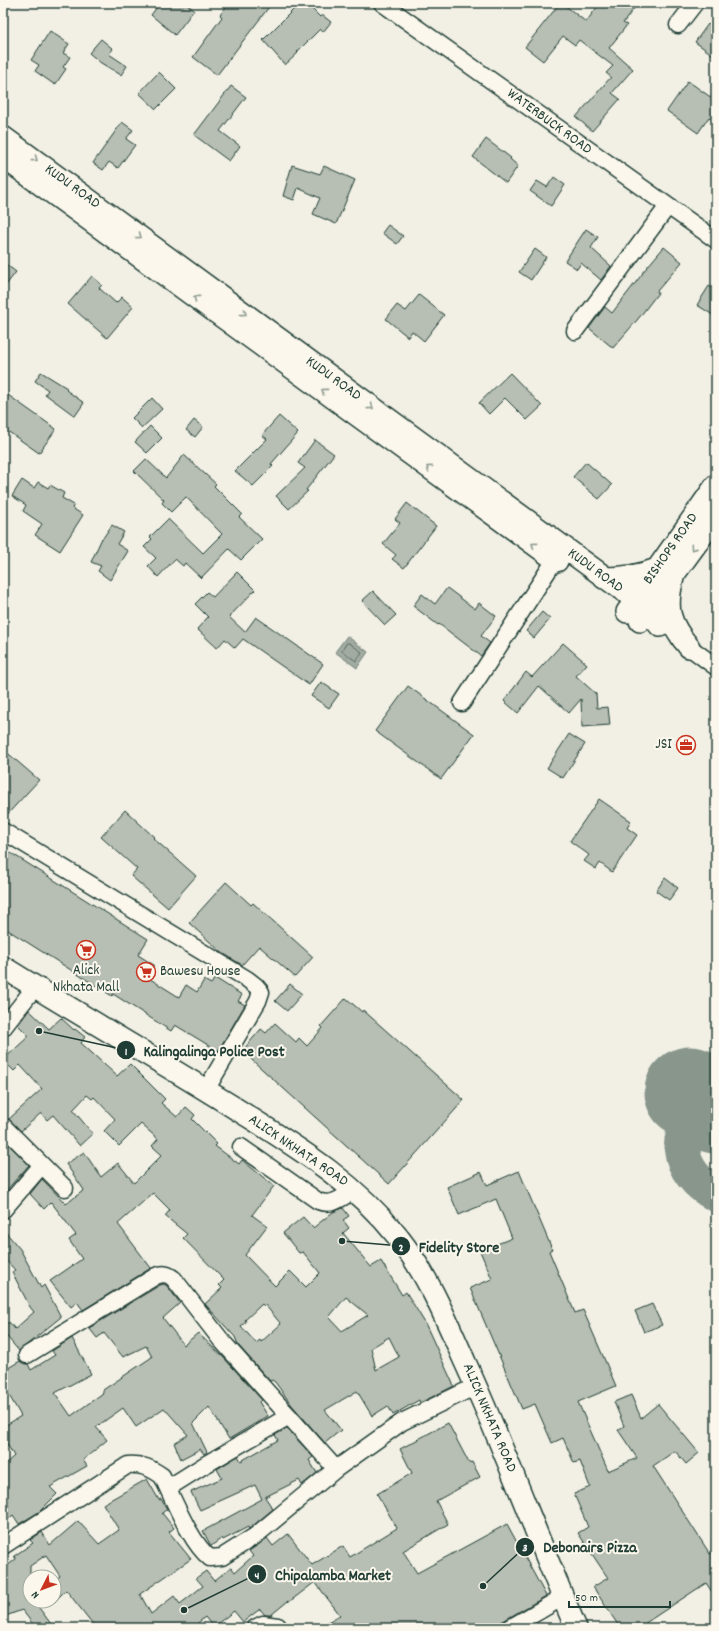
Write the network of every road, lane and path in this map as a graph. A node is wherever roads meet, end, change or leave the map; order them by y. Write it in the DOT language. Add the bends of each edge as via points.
graph roads {
  1 [pos="382,3"];
  2 [pos="695,3"];
  3 [pos="678,25"];
  4 [pos="4,145"];
  5 [pos="668,206"];
  6 [pos="716,240"];
  7 [pos="575,331"];
  8 [pos="716,485"];
  9 [pos="716,517"];
  10 [pos="555,560"];
  11 [pos="666,572"];
  12 [pos="604,578"];
  13 [pos="637,611"];
  14 [pos="660,626"];
  15 [pos="689,647"];
  16 [pos="716,667"];
  17 [pos="462,703"];
  18 [pos="3,831"];
  19 [pos="3,968"];
  20 [pos="35,987"];
  21 [pos="3,1028"];
  22 [pos="206,1090"];
  23 [pos="3,1126"];
  24 [pos="241,1147"];
  25 [pos="42,1165"];
  26 [pos="65,1188"];
  27 [pos="354,1190"];
  28 [pos="3,1210"];
  29 [pos="27,1355"];
  30 [pos="476,1386"];
  31 [pos="289,1416"];
  32 [pos="336,1469"];
  33 [pos="168,1488"];
  34 [pos="3,1546"];
  35 [pos="563,1597"];
  36 [pos="278,1626"];
  37 [pos="255,1628"];
  38 [pos="510,1628"];
  39 [pos="576,1628"];
  1 -- 5 [label="street, WATERBUCK ROAD"];
  2 -- 3 [label="street"];
  10 -- 4 [label="main road, KUDU ROAD, one-way"];
  4 -- 12 [label="main road, KUDU ROAD, one-way"];
  5 -- 6 [label="street, WATERBUCK ROAD"];
  5 -- 7 [label="street"];
  8 -- 11 [label="main road, BISHOPS ROAD"];
  9 -- 11 [label="main road, BISHOPS ROAD, one-way"];
  10 -- 13 [label="main road, KUDU ROAD"];
  10 -- 17 [label="street"];
  11 -- 12 [label="main road"];
  11 -- 13 [label="main road, BISHOPS ROAD"];
  11 -- 15 [label="main road" via="670,614 677,632"];
  12 -- 13 [label="main road, KUDU ROAD"];
  13 -- 14 [label="main road, KUDU ROAD"];
  14 -- 15 [label="street, KUDU ROAD"];
  15 -- 16 [label="street, KUDU ROAD"];
  18 -- 22 [label="street" via="247,979 261,992"];
  19 -- 20 [label="main road, ALICK NKHATA ROAD"];
  20 -- 21 [label="street"];
  20 -- 22 [label="main road, ALICK NKHATA ROAD"];
  22 -- 27 [label="main road, ALICK NKHATA ROAD" via="307,1154"];
  23 -- 25 [label="street"];
  24 -- 27 [label="street" via="325,1204 333,1203"];
  25 -- 26 [label="street"];
  25 -- 28 [label="street"];
  27 -- 30 [label="main road, ALICK NKHATA ROAD" via="383,1219 415,1261 442,1308"];
  29 -- 31 [label="street" via="156,1276 168,1275 174,1279 221,1340"];
  30 -- 32 [label="street" via="402,1422"];
  30 -- 35 [label="main road, ALICK NKHATA ROAD"];
  31 -- 32 [label="street"];
  31 -- 33 [label="street"];
  32 -- 33 [label="street" via="255,1536 222,1557 210,1558 203,1553"];
  33 -- 34 [label="street" via="162,1476 154,1470 145,1466 128,1465"];
  35 -- 38 [label="street"];
  35 -- 39 [label="main road, ALICK NKHATA ROAD"];
  36 -- 37 [label="street" via="263,1624"];
}
